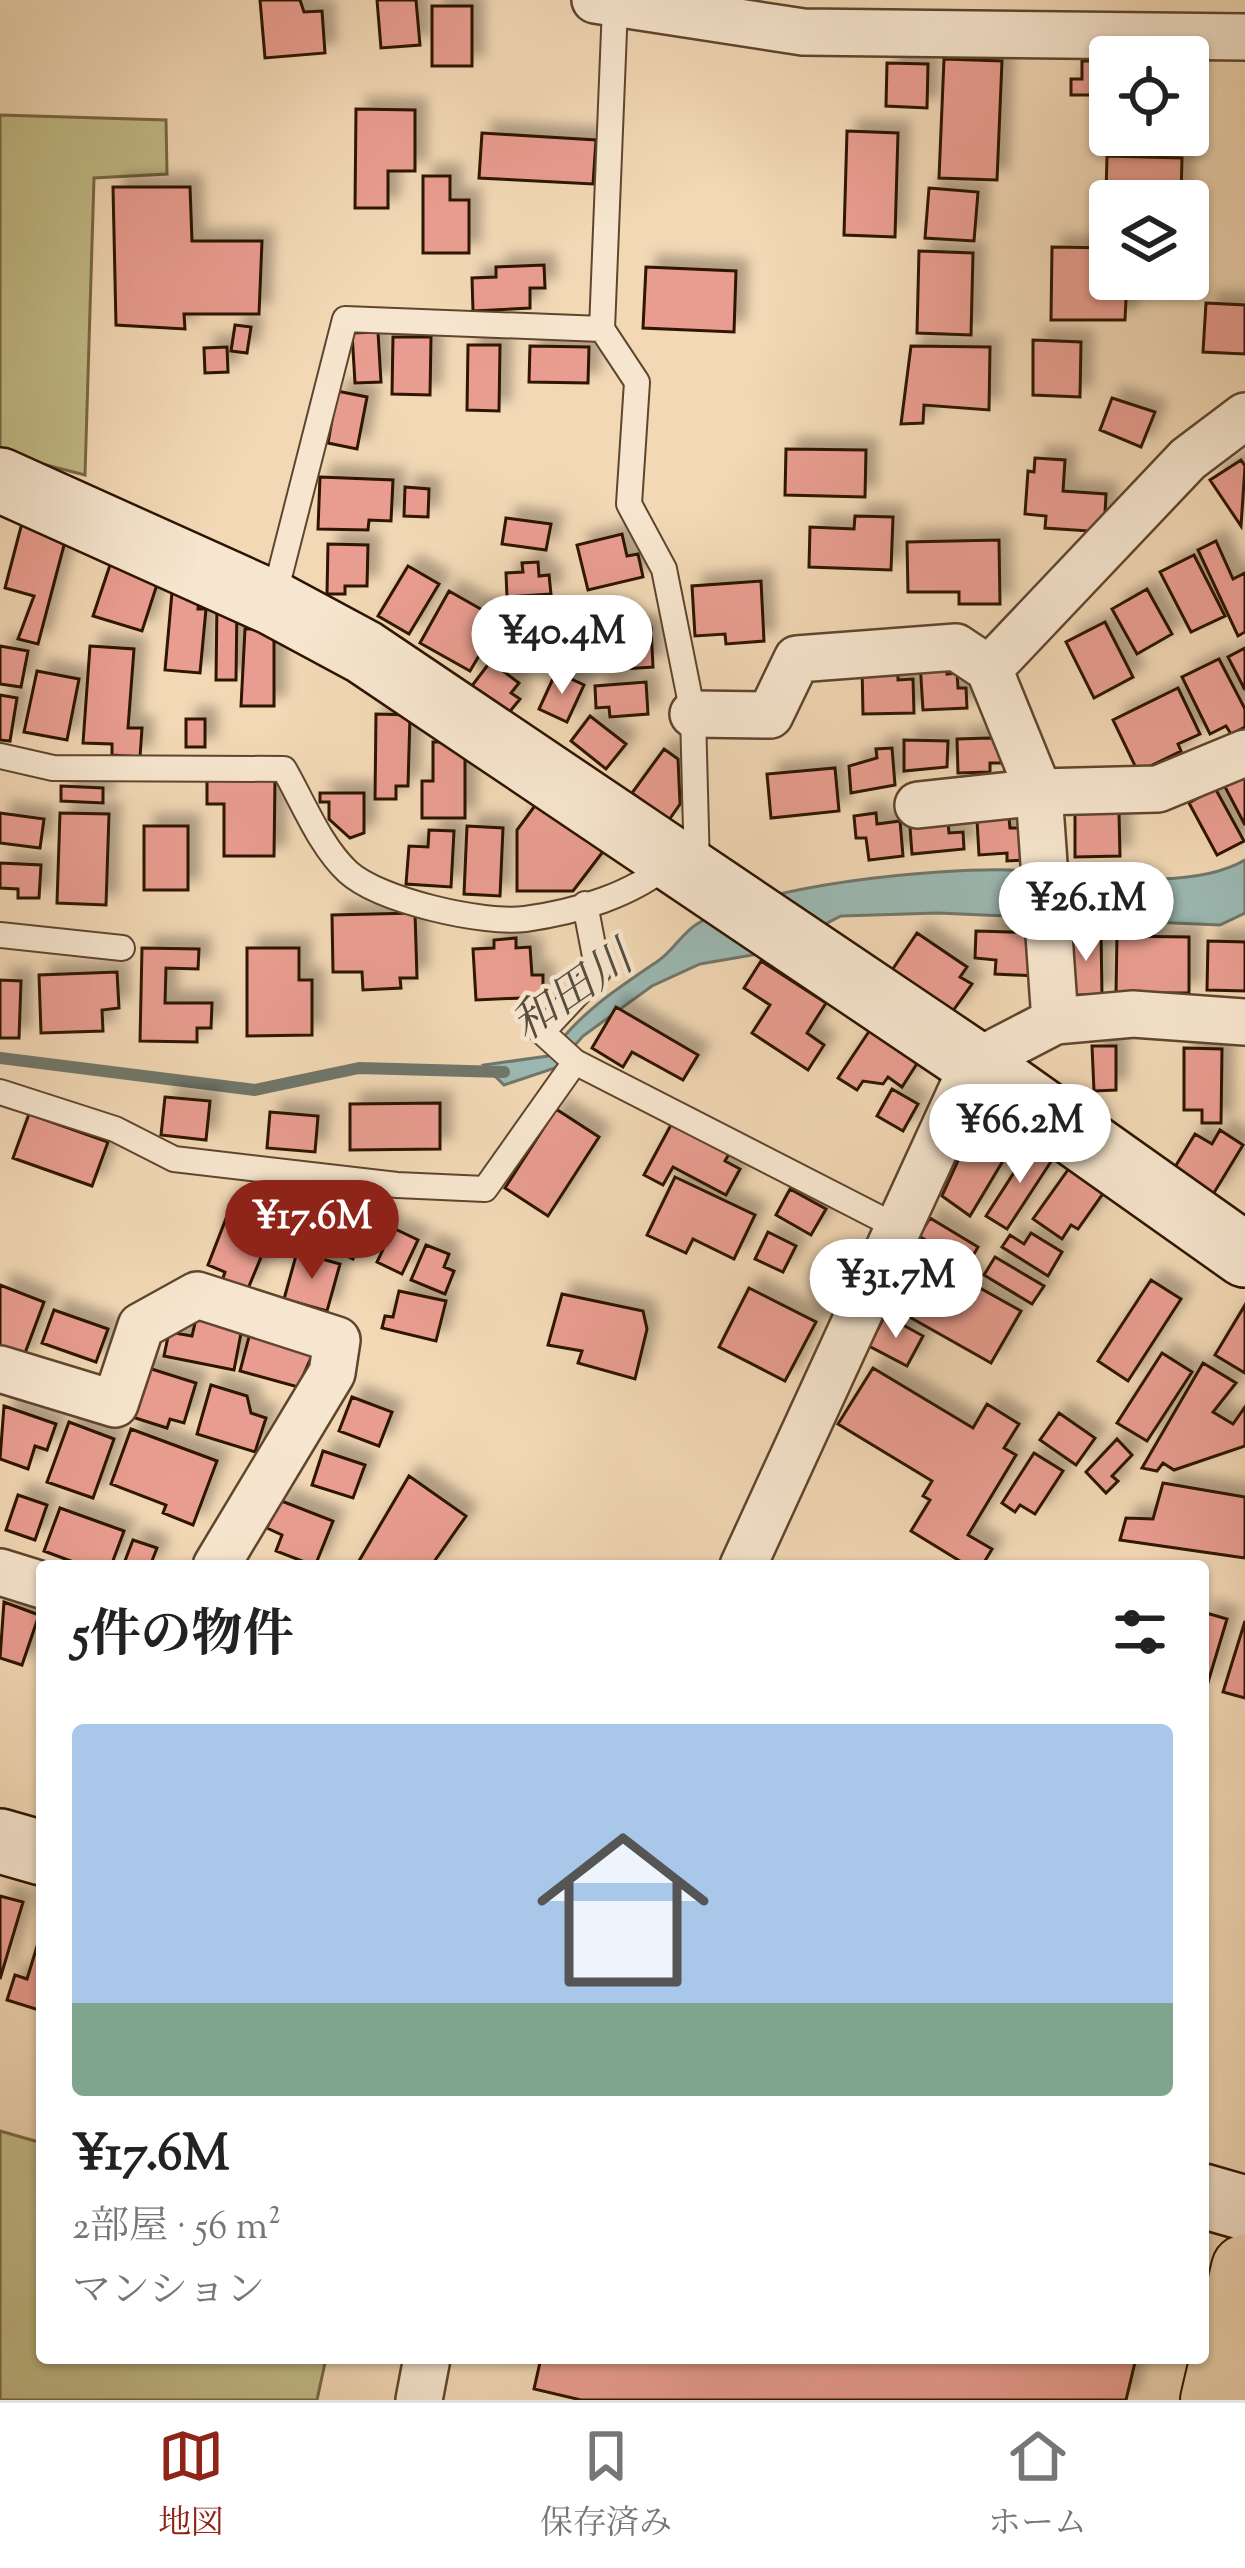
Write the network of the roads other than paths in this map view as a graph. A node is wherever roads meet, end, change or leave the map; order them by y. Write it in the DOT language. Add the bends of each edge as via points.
graph roads {
  1 [pos="604,2"];
  2 [pos="1245,37"];
  3 [pos="602,329"];
  4 [pos="1245,416"];
  5 [pos="0,480"];
  6 [pos="273,603"];
  7 [pos="989,669"];
  8 [pos="693,714"];
  9 [pos="1245,753"];
  10 [pos="0,756"];
  11 [pos="1039,792"];
  12 [pos="918,805"];
  13 [pos="697,875"];
  14 [pos="585,904"];
  15 [pos="0,935"];
  16 [pos="122,948"];
  17 [pos="1055,1021"];
  18 [pos="1245,1022"];
  19 [pos="573,1060"];
  20 [pos="974,1064"];
  21 [pos="1,1098"];
  22 [pos="902,1229"];
  23 [pos="1245,1255"];
  24 [pos="0,1369"];
  25 [pos="220,1560"];
  26 [pos="746,1560"];
  27 [pos="0,1572"];
  28 [pos="36,1583"];
  29 [pos="0,1841"];
  30 [pos="36,1851"];
  31 [pos="1209,2198"];
  32 [pos="1245,2208"];
  33 [pos="1245,2268"];
  34 [pos="426,2364"];
  35 [pos="419,2400"];
  36 [pos="1214,2400"];
  1 -- 2 [label="street" via="803,32"];
  1 -- 3 [label="lane"];
  3 -- 6 [label="lane" via="345,319"];
  3 -- 8 [label="lane" via="637,382 629,504 664,569"];
  4 -- 7 [label="street" via="1187,459"];
  5 -- 6 [label="street"];
  6 -- 13 [label="street" via="364,652"];
  7 -- 8 [label="street" via="956,647 797,659 770,715"];
  7 -- 11 [label="street"];
  8 -- 13 [label="lane"];
  9 -- 11 [label="street" via="1158,789"];
  10 -- 14 [label="lane" via="53,768 284,769 346,870 382,896 521,920"];
  11 -- 12 [label="street"];
  11 -- 17 [label="street"];
  13 -- 14 [label="lane"];
  13 -- 20 [label="street"];
  14 -- 19 [label="lane" via="598,971 542,1032"];
  15 -- 16 [label="lane"];
  17 -- 18 [label="street" via="1132,1014"];
  17 -- 20 [label="street"];
  19 -- 21 [label="lane" via="485,1189 174,1159 116,1129"];
  19 -- 22 [label="lane"];
  20 -- 22 [label="street"];
  20 -- 23 [label="street"];
  22 -- 26 [label="street"];
  24 -- 25 [label="street" via="116,1404 141,1326 197,1295 337,1340 332,1373"];
  27 -- 28 [label="street"];
  29 -- 30 [label="street"];
  31 -- 32 [label="street"];
  33 -- 36 [label="highway"];
  34 -- 35 [label="street"];
}
